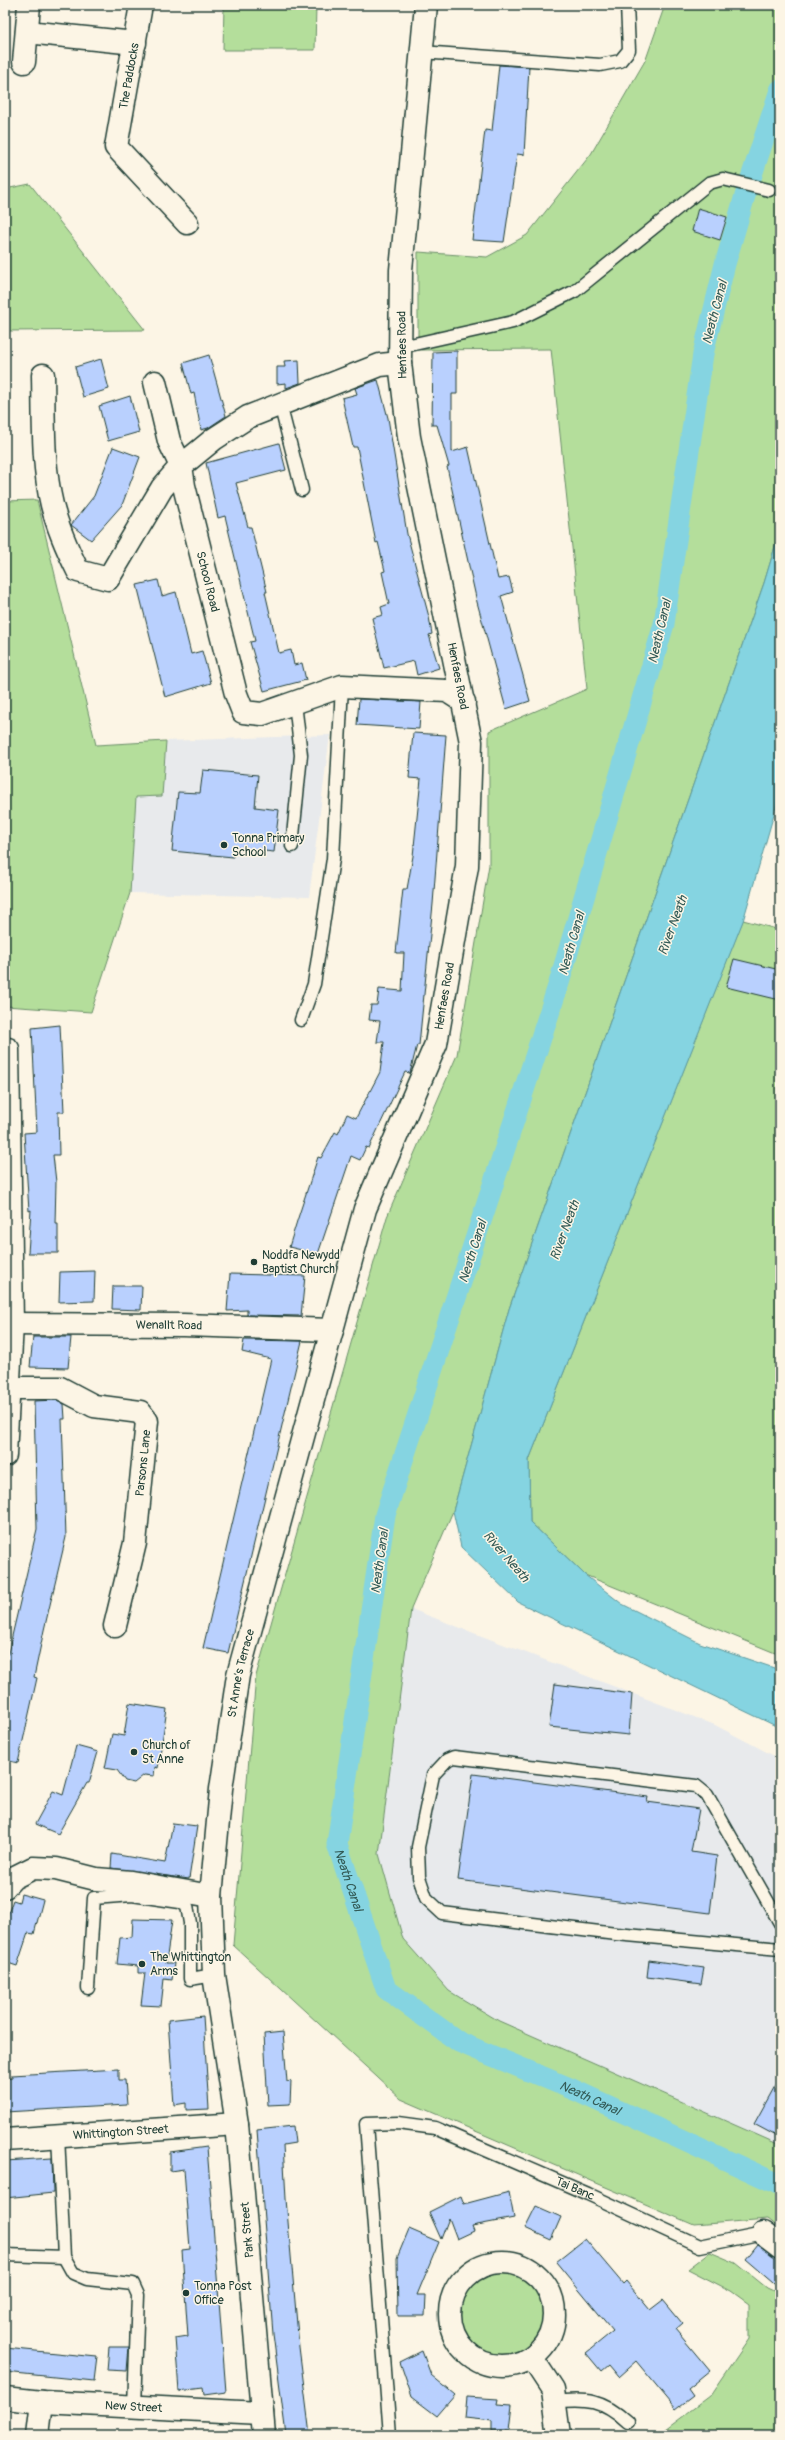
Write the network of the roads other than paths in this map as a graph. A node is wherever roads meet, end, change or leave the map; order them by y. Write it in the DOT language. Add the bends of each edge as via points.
graph roads {
  1 [pos="29,5"];
  2 [pos="141,5"];
  3 [pos="426,5"];
  4 [pos="627,5"];
  5 [pos="27,32"];
  6 [pos="135,44"];
  7 [pos="421,52"];
  8 [pos="24,62"];
  9 [pos="769,190"];
  10 [pos="187,223"];
  11 [pos="400,355"];
  12 [pos="42,375"];
  13 [pos="155,382"];
  14 [pos="280,404"];
  15 [pos="181,466"];
  16 [pos="302,490"];
  17 [pos="342,686"];
  18 [pos="464,702"];
  19 [pos="296,703"];
  20 [pos="292,846"];
  21 [pos="301,1020"];
  22 [pos="8,1048"];
  23 [pos="8,1217"];
  24 [pos="9,1324"];
  25 [pos="332,1330"];
  26 [pos="9,1388"];
  27 [pos="5,1455"];
  28 [pos="115,1626"];
  29 [pos="5,1887"];
  30 [pos="210,1896"];
  31 [pos="780,1924"];
  32 [pos="780,1949"];
  33 [pos="214,1975"];
  34 [pos="88,1988"];
  35 [pos="222,2025"];
  36 [pos="237,2124"];
  37 [pos="58,2136"];
  38 [pos="5,2140"];
  39 [pos="763,2233"];
  40 [pos="780,2246"];
  41 [pos="5,2255"];
  42 [pos="64,2257"];
  43 [pos="532,2358"];
  44 [pos="5,2398"];
  45 [pos="42,2402"];
  46 [pos="554,2402"];
  47 [pos="134,2407"];
  48 [pos="262,2413"];
  49 [pos="627,2422"];
  50 [pos="38,2435"];
  51 [pos="264,2435"];
  52 [pos="390,2435"];
  53 [pos="560,2435"];
  1 -- 5 [label="street"];
  2 -- 6 [label="street, The Paddocks"];
  3 -- 7 [label="street, Henfaes Road"];
  4 -- 7 [label="lane" via="629,50 620,61 600,65"];
  5 -- 6 [label="street"];
  5 -- 8 [label="street"];
  6 -- 10 [label="street, The Paddocks" via="116,147"];
  7 -- 11 [label="street, Henfaes Road" via="401,270"];
  9 -- 11 [label="lane" via="723,179 708,183 575,291 513,322"];
  11 -- 14 [label="street"];
  11 -- 18 [label="street, Henfaes Road" via="409,437"];
  12 -- 15 [label="street" via="45,448 52,504 63,541 78,571 108,579 162,488"];
  13 -- 15 [label="street" via="169,441"];
  14 -- 15 [label="street" via="248,417 214,439"];
  14 -- 16 [label="lane"];
  15 -- 19 [label="street, School Road" via="236,694 243,712 262,714"];
  17 -- 18 [label="street, School Road" via="447,691"];
  17 -- 19 [label="street, School Road"];
  17 -- 21 [label="lane" via="333,859 314,984"];
  18 -- 25 [label="street, Henfaes Road" via="471,742 467,866 436,1044 365,1209"];
  19 -- 20 [label="lane" via="301,754"];
  22 -- 23 [label="street"];
  23 -- 24 [label="street"];
  24 -- 25 [label="street, Wenallt Road" via="183,1325"];
  24 -- 26 [label="street"];
  25 -- 30 [label="street, St Anne's Terrace" via="238,1675 221,1789"];
  26 -- 27 [label="street"];
  26 -- 28 [label="street, Parsons Lane" via="60,1388 94,1406 140,1412 147,1421 135,1543"];
  29 -- 30 [label="street" via="13,1878 33,1868 56,1869 89,1878 131,1882"];
  30 -- 33 [label="street, St Anne's Terrace"];
  31 -- 32 [label="lane" via="707,1796 696,1786 454,1757 447,1760 433,1775 418,1847 419,1877 426,1898 442,1913 616,1934"];
  33 -- 34 [label="lane" via="190,1979 190,1923 187,1906 180,1902 132,1895 94,1898"];
  33 -- 35 [label="street, St Anne's Terrace"];
  35 -- 36 [label="street, Park Street"];
  36 -- 37 [label="street, Whittington Street"];
  36 -- 48 [label="street, Park Street"];
  37 -- 38 [label="street, Whittington Street"];
  37 -- 42 [label="lane"];
  39 -- 40 [label="street, Tai Banc"];
  39 -- 52 [label="lane, Tai Banc" via="700,2246 435,2128 398,2123 366,2124"];
  41 -- 42 [label="lane"];
  42 -- 47 [label="lane" via="73,2273 87,2279 133,2284 138,2295"];
  43 -- 43 [label="street" via="509,2366 487,2364 471,2357 453,2336 449,2318 453,2294 464,2275 483,2265 500,2261 519,2264 533,2270 546,2285 553,2300 554,2321 544,2344"];
  43 -- 46 [label="street" via="552,2390"];
  44 -- 45 [label="street, New Street"];
  45 -- 47 [label="street, New Street"];
  45 -- 50 [label="street"];
  46 -- 49 [label="lane" via="573,2400 602,2404"];
  46 -- 53 [label="street"];
  47 -- 48 [label="street, New Street"];
  48 -- 51 [label="street, Park Street"];
}
